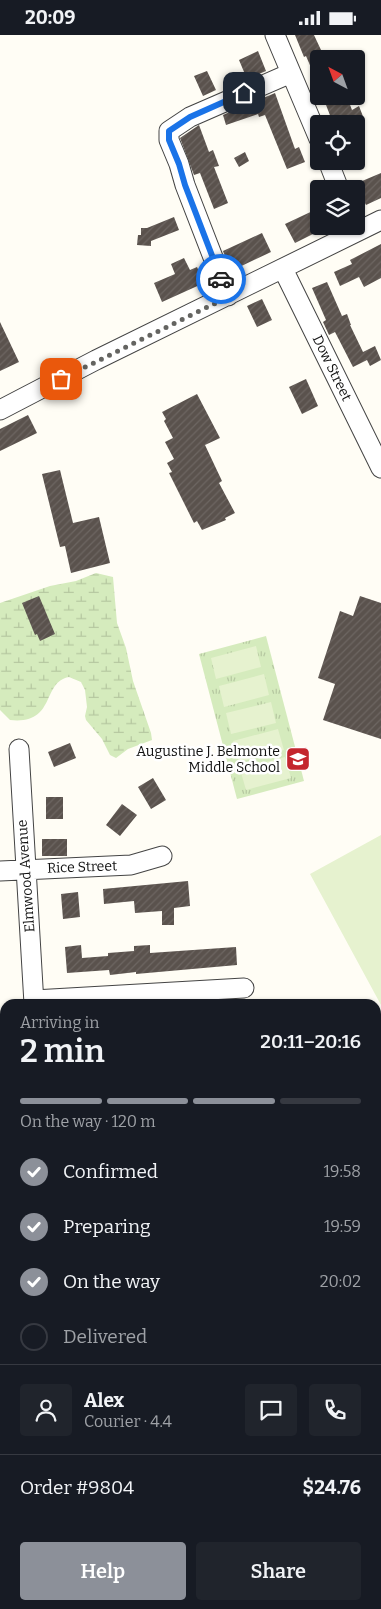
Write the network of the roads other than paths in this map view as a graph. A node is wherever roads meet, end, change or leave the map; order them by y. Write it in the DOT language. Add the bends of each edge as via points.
graph roads {
  1 [pos="275,35"];
  2 [pos="291,73"];
  3 [pos="310,118"];
  4 [pos="381,220"];
  5 [pos="365,226"];
  6 [pos="344,235"];
  7 [pos="283,269"];
  8 [pos="228,297"];
  9 [pos="0,410"];
  10 [pos="381,468"];
  11 [pos="18,749"];
  12 [pos="162,856"];
  13 [pos="26,869"];
  14 [pos="0,871"];
  15 [pos="244,987"];
  16 [pos="34,999"];
  17 [pos="76,999"];
  1 -- 2 [label="street"];
  2 -- 3 [label="street"];
  2 -- 8 [label="street" via="190,117 169,131 169,140"];
  4 -- 5 [label="street"];
  6 -- 7 [label="street"];
  7 -- 8 [label="street"];
  7 -- 10 [label="street, Dow Street"];
  8 -- 9 [label="street"];
  11 -- 13 [label="street, Elmwood Avenue"];
  12 -- 13 [label="street, Rice Street" via="131,865"];
  13 -- 14 [label="street, Rice Street"];
  13 -- 16 [label="street, Elmwood Avenue"];
  15 -- 17 [label="street"];
}
